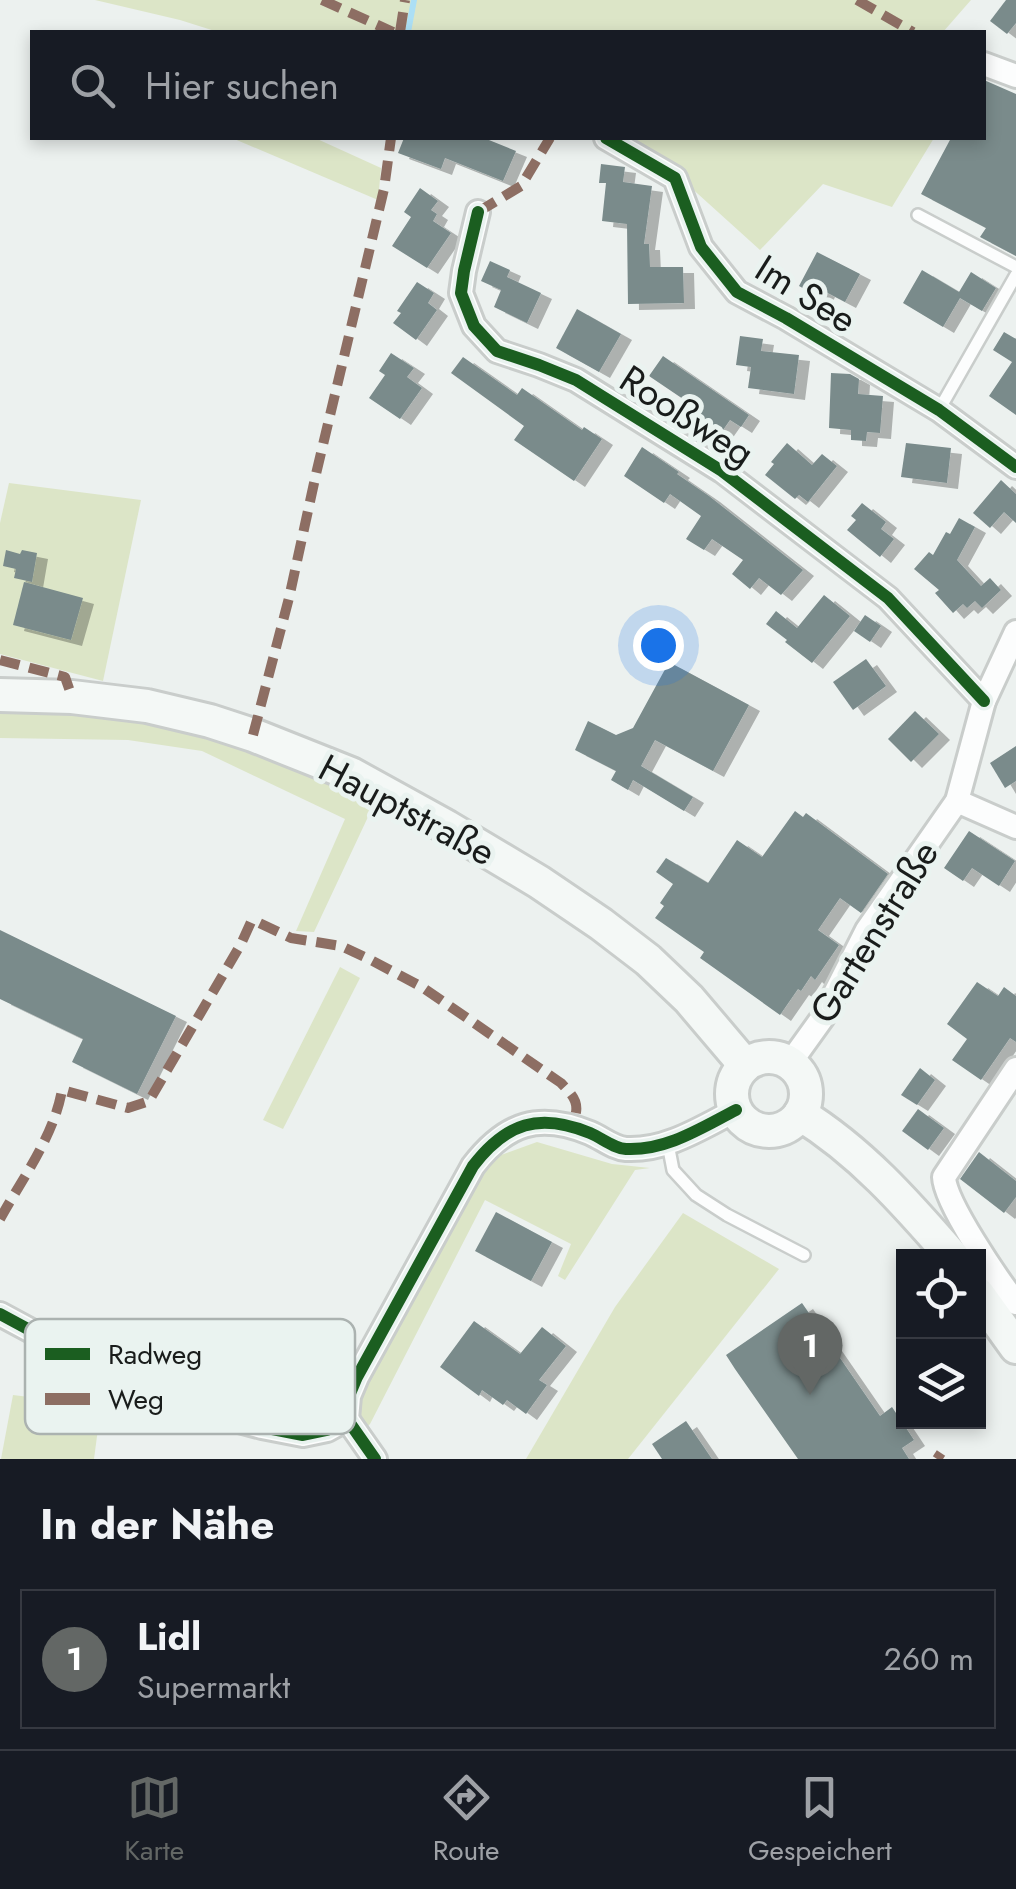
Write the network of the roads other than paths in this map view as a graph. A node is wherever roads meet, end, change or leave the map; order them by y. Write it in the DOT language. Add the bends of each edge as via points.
graph roads {
  1 [pos="986,65"];
  2 [pos="1016,76"];
  3 [pos="609,140"];
  4 [pos="478,212"];
  5 [pos="918,215"];
  6 [pos="1016,267"];
  7 [pos="1016,275"];
  8 [pos="939,410"];
  9 [pos="1016,466"];
  10 [pos="1016,632"];
  11 [pos="0,696"];
  12 [pos="984,701"];
  13 [pos="957,801"];
  14 [pos="1016,827"];
  15 [pos="790,1064"];
  16 [pos="746,1065"];
  17 [pos="1016,1069"];
  18 [pos="736,1110"];
  19 [pos="800,1114"];
  20 [pos="668,1144"];
  21 [pos="946,1249"];
  22 [pos="804,1254"];
  23 [pos="1016,1303"];
  24 [pos="986,1305"];
  25 [pos="0,1314"];
  26 [pos="25,1327"];
  27 [pos="1016,1347"];
  28 [pos="355,1383"];
  29 [pos="355,1430"];
  30 [pos="375,1459"];
  1 -- 2 [label="street"];
  3 -- 8 [label="street, Im See" via="675,178 701,246 738,292"];
  4 -- 12 [label="street, Rooßweg" via="461,294 474,326 497,352 576,380 722,471 888,598"];
  5 -- 6 [label="lane"];
  7 -- 8 [label="lane"];
  8 -- 9 [label="street, Im See"];
  10 -- 12 [label="street, Gartenstraße"];
  11 -- 16 [label="main road, Hauptstraße" via="148,706 253,735 351,774 601,924 689,999"];
  12 -- 13 [label="street, Gartenstraße"];
  13 -- 14 [label="street, Gartenstraße"];
  13 -- 15 [label="street, Gartenstraße" via="867,930 823,1017"];
  15 -- 16 [label="main road" via="768,1057"];
  15 -- 19 [label="main road" via="806,1090"];
  16 -- 18 [label="main road" via="734,1081"];
  17 -- 23 [label="street" via="944,1177 986,1262"];
  18 -- 19 [label="main road" via="763,1130 785,1127"];
  18 -- 20 [label="street"];
  19 -- 21 [label="main road" via="877,1174"];
  20 -- 22 [label="lane" via="673,1170 696,1196"];
  20 -- 28 [label="street" via="621,1149 548,1122 527,1124 488,1146"];
  24 -- 27 [label="main road"];
  25 -- 26 [label="street"];
  29 -- 30 [label="street"];
}
